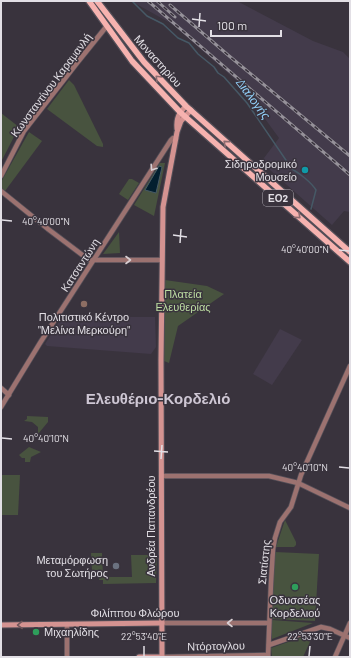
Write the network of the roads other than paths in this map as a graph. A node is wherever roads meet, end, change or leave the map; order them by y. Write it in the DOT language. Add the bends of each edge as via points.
graph roads {
  1 [pos="85,1"];
  2 [pos="89,1"];
  3 [pos="97,1"];
  4 [pos="97,13"];
  5 [pos="106,27"];
  6 [pos="188,108"];
  7 [pos="183,114"];
  8 [pos="176,139"];
  9 [pos="1,176"];
  10 [pos="1,191"];
  11 [pos="350,252"];
  12 [pos="94,260"];
  13 [pos="162,260"];
  14 [pos="350,262"];
  15 [pos="350,366"];
  16 [pos="1,388"];
  17 [pos="9,395"];
  18 [pos="1,407"];
  19 [pos="161,476"];
  20 [pos="298,483"];
  21 [pos="350,508"];
  22 [pos="162,623"];
  23 [pos="269,623"];
  24 [pos="350,623"];
  25 [pos="67,624"];
  26 [pos="1,625"];
  27 [pos="344,636"];
  28 [pos="350,638"];
  29 [pos="269,645"];
  30 [pos="268,656"];
  31 [pos="67,657"];
  32 [pos="139,657"];
  33 [pos="162,657"];
  34 [pos="335,657"];
  1 -- 4 [label="main road"];
  2 -- 4 [label="main road, Μοναστηρίου / ΕΟ2"];
  6 -- 3 [label="main road, Μοναστηρίου / ΕΟ2, one-way" via="144,62"];
  4 -- 5 [label="main road, Μοναστηρίου / ΕΟ2"];
  5 -- 7 [label="main road, Μοναστηρίου / ΕΟ2" via="132,61"];
  5 -- 9 [label="street, Κωνσταντίνου Καραμανλή" via="24,132"];
  6 -- 7 [label="main road"];
  11 -- 6 [label="main road, Μοναστηρίου / ΕΟ2, one-way"];
  7 -- 8 [label="main road, Ανδρέα Παπανδρέου" via="176,120"];
  7 -- 14 [label="main road, ΕΟ2, one-way"];
  8 -- 12 [label="street, Κατσαντώνη, one-way" via="172,139"];
  8 -- 13 [label="main road, Ανδρέα Παπανδρέου" via="163,207"];
  10 -- 12 [label="street" via="88,259"];
  12 -- 13 [label="street, one-way"];
  12 -- 17 [label="street, Κατσαντώνη"];
  13 -- 19 [label="main road, Ανδρέα Παπανδρέου"];
  15 -- 20 [label="street, Σιατίστης"];
  16 -- 17 [label="street"];
  17 -- 18 [label="street, Κατσαντώνη"];
  19 -- 20 [label="street" via="269,476"];
  19 -- 22 [label="main road, Ανδρέα Παπανδρέου"];
  20 -- 21 [label="street"];
  20 -- 23 [label="street, Σιατίστης" via="292,505 280,522 274,545"];
  23 -- 22 [label="street, Φιλίππου Φλώρου, one-way"];
  22 -- 25 [label="main road, Φιλίππου Φλώρου"];
  22 -- 33 [label="main road, Ανδρέα Παπανδρέου"];
  23 -- 29 [label="street, Σιατίστης"];
  24 -- 27 [label="street"];
  25 -- 26 [label="main road, Φιλίππου Φλώρου, one-way"];
  25 -- 31 [label="street"];
  27 -- 28 [label="street"];
  27 -- 29 [label="street" via="321,627"];
  27 -- 34 [label="street"];
  29 -- 30 [label="street, Σιατίστης"];
  30 -- 33 [label="street, Ντόρτογλου"];
  32 -- 33 [label="main road, Ντόρτογλου"];
}
